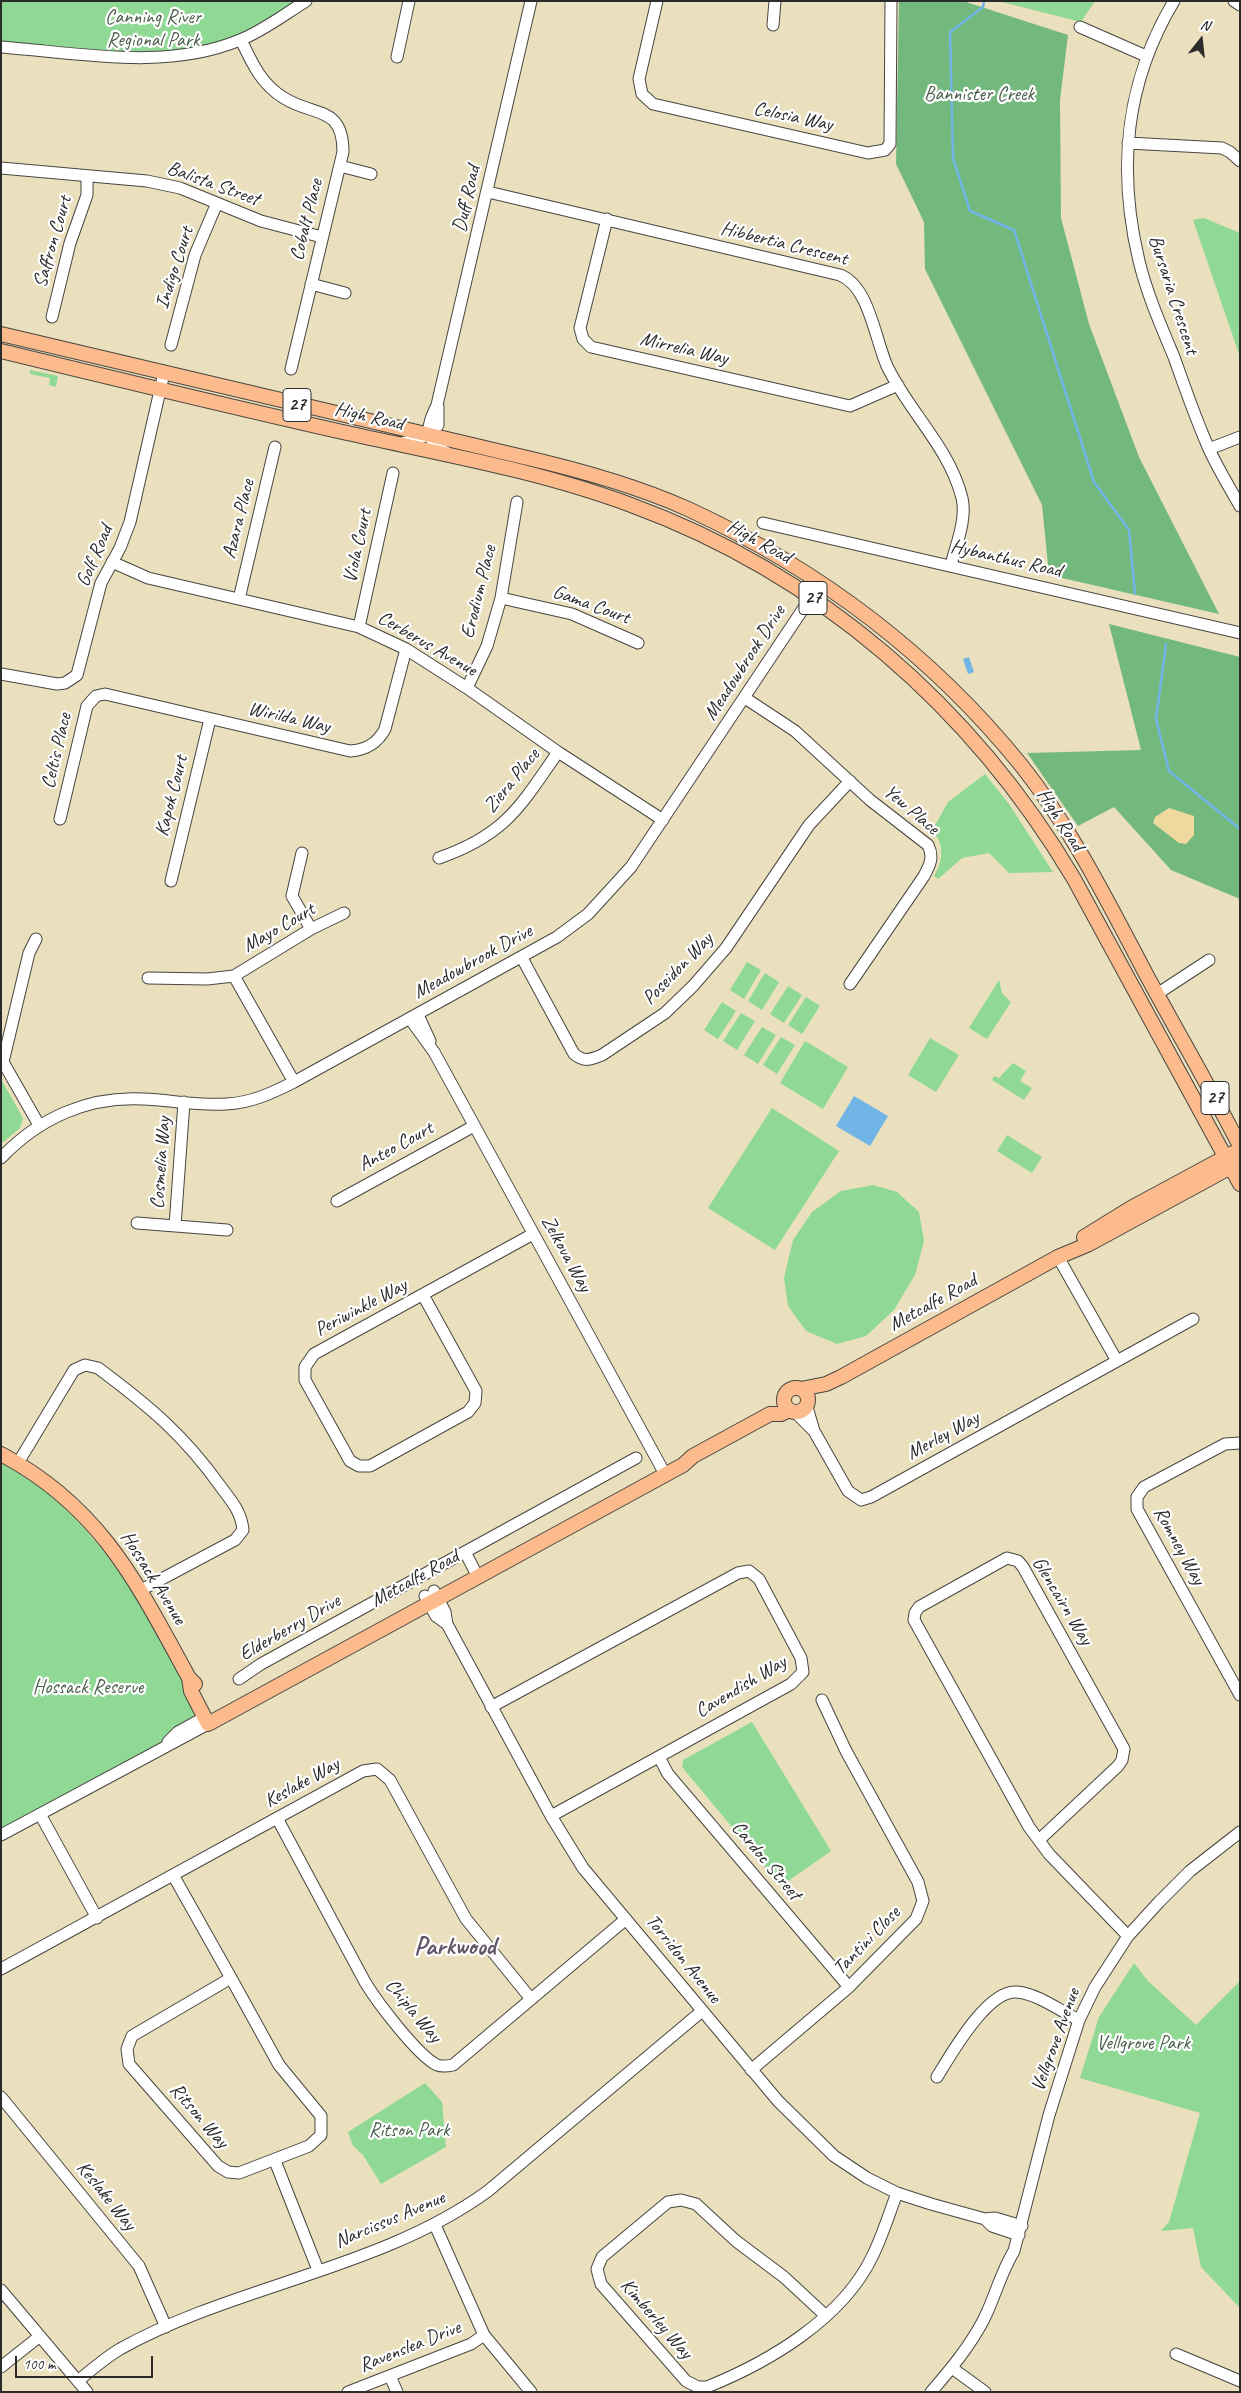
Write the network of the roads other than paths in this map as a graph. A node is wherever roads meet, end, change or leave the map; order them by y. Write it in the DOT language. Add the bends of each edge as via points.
graph roads {
  1 [pos="306,1"];
  2 [pos="409,1"];
  3 [pos="531,1"];
  4 [pos="657,1"];
  5 [pos="776,1"];
  6 [pos="891,1"];
  7 [pos="1174,1"];
  8 [pos="1234,1"];
  9 [pos="1240,5"];
  10 [pos="773,25"];
  11 [pos="1080,27"];
  12 [pos="241,40"];
  13 [pos="1,46"];
  14 [pos="1146,56"];
  15 [pos="397,57"];
  16 [pos="1128,143"];
  17 [pos="1240,162"];
  18 [pos="340,166"];
  19 [pos="1,168"];
  20 [pos="371,174"];
  21 [pos="87,176"];
  22 [pos="488,192"];
  23 [pos="217,203"];
  24 [pos="606,219"];
  25 [pos="322,237"];
  26 [pos="311,284"];
  27 [pos="345,293"];
  28 [pos="52,317"];
  29 [pos="1,334"];
  30 [pos="171,346"];
  31 [pos="1,351"];
  32 [pos="291,369"];
  33 [pos="164,373"];
  34 [pos="898,385"];
  35 [pos="160,390"];
  36 [pos="429,435"];
  37 [pos="1240,437"];
  38 [pos="398,444"];
  39 [pos="275,447"];
  40 [pos="1209,449"];
  41 [pos="458,458"];
  42 [pos="393,473"];
  43 [pos="517,502"];
  44 [pos="1240,506"];
  45 [pos="763,523"];
  46 [pos="112,562"];
  47 [pos="951,565"];
  48 [pos="821,582"];
  49 [pos="811,596"];
  50 [pos="501,598"];
  51 [pos="239,599"];
  52 [pos="359,627"];
  53 [pos="1240,633"];
  54 [pos="638,643"];
  55 [pos="406,650"];
  56 [pos="1,674"];
  57 [pos="467,688"];
  58 [pos="96,696"];
  59 [pos="745,698"];
  60 [pos="210,719"];
  61 [pos="558,752"];
  62 [pos="850,781"];
  63 [pos="60,819"];
  64 [pos="663,820"];
  65 [pos="302,853"];
  66 [pos="439,858"];
  67 [pos="171,881"];
  68 [pos="344,913"];
  69 [pos="311,929"];
  70 [pos="36,939"];
  71 [pos="522,958"];
  72 [pos="1209,960"];
  73 [pos="234,976"];
  74 [pos="148,978"];
  75 [pos="850,984"];
  76 [pos="1157,994"];
  77 [pos="414,1017"];
  78 [pos="2,1062"];
  79 [pos="294,1082"];
  80 [pos="184,1102"];
  81 [pos="39,1124"];
  82 [pos="474,1126"];
  83 [pos="1240,1147"];
  84 [pos="1,1158"];
  85 [pos="1232,1162"];
  86 [pos="1240,1184"];
  87 [pos="336,1201"];
  88 [pos="137,1223"];
  89 [pos="175,1226"];
  90 [pos="227,1230"];
  91 [pos="533,1234"];
  92 [pos="1058,1257"];
  93 [pos="423,1295"];
  94 [pos="1193,1319"];
  95 [pos="1117,1361"];
  96 [pos="826,1384"];
  97 [pos="801,1389"];
  98 [pos="797,1406"];
  99 [pos="1240,1443"];
  100 [pos="1,1454"];
  101 [pos="636,1458"];
  102 [pos="18,1463"];
  103 [pos="663,1471"];
  104 [pos="465,1552"];
  105 [pos="476,1573"];
  106 [pos="141,1590"];
  107 [pos="432,1597"];
  108 [pos="239,1679"];
  109 [pos="1239,1691"];
  110 [pos="822,1700"];
  111 [pos="491,1707"];
  112 [pos="211,1719"];
  113 [pos="659,1757"];
  114 [pos="40,1814"];
  115 [pos="551,1816"];
  116 [pos="276,1818"];
  117 [pos="1240,1832"];
  118 [pos="1,1835"];
  119 [pos="1039,1840"];
  120 [pos="173,1875"];
  121 [pos="97,1918"];
  122 [pos="626,1919"];
  123 [pos="1128,1936"];
  124 [pos="1,1969"];
  125 [pos="231,1978"];
  126 [pos="849,1987"];
  127 [pos="531,1999"];
  128 [pos="702,2011"];
  129 [pos="1079,2020"];
  130 [pos="751,2070"];
  131 [pos="936,2077"];
  132 [pos="1,2097"];
  133 [pos="275,2161"];
  134 [pos="897,2193"];
  135 [pos="435,2225"];
  136 [pos="1017,2229"];
  137 [pos="318,2270"];
  138 [pos="1,2290"];
  139 [pos="826,2316"];
  140 [pos="166,2327"];
  141 [pos="484,2335"];
  142 [pos="40,2336"];
  143 [pos="1176,2354"];
  144 [pos="1,2367"];
  145 [pos="952,2368"];
  146 [pos="390,2376"];
  147 [pos="78,2381"];
  148 [pos="1240,2381"];
  149 [pos="87,2392"];
  150 [pos="348,2392"];
  151 [pos="397,2392"];
  152 [pos="531,2392"];
  153 [pos="931,2392"];
  154 [pos="985,2392"];
  1 -- 12 [label="street"];
  2 -- 15 [label="street"];
  3 -- 22 [label="street, Duff Road"];
  4 -- 6 [label="street, Celosia Way" via="639,79 642,94 653,104 868,153 885,150 890,144"];
  5 -- 10 [label="street"];
  7 -- 14 [label="street, Bursaria Crescent"];
  8 -- 9 [label="street"];
  11 -- 14 [label="street"];
  12 -- 13 [label="street" via="201,53 161,58"];
  12 -- 18 [label="street, Cobalt Place" via="254,69 268,86 285,99 330,116 338,125 344,152"];
  14 -- 16 [label="street, Bursaria Crescent" via="1135,96"];
  16 -- 17 [label="street" via="1222,148"];
  16 -- 40 [label="street, Bursaria Crescent" via="1127,185 1139,262"];
  18 -- 20 [label="street, Cobalt Place"];
  18 -- 25 [label="street, Cobalt Place"];
  19 -- 21 [label="street, Balista Street"];
  21 -- 23 [label="street, Balista Street" via="147,181 180,188"];
  21 -- 28 [label="street, Saffron Court" via="87,195 70,243"];
  22 -- 24 [label="street, Hibbertia Crescent"];
  22 -- 36 [label="street, Duff Road" via="438,405 438,425"];
  23 -- 25 [label="street, Balista Street" via="261,221"];
  23 -- 30 [label="street, Indigo Court" via="195,255"];
  24 -- 34 [label="street, Hibbertia Crescent" via="848,278 859,289 887,366"];
  24 -- 34 [label="street, Mirrelia Way" via="580,328 583,339 591,347 850,406"];
  25 -- 26 [label="street, Cobalt Place"];
  26 -- 27 [label="street, Cobalt Place"];
  26 -- 32 [label="street, Cobalt Place"];
  29 -- 33 [label="main road, High Road / 27"];
  31 -- 35 [label="main road, High Road / 27"];
  33 -- 35 [label="street, Golf Road"];
  33 -- 36 [label="main road, High Road / 27"];
  34 -- 47 [label="street, Hibbertia Crescent" via="942,450 962,500 962,516"];
  35 -- 38 [label="main road, High Road / 27"];
  35 -- 46 [label="street, Golf Road" via="130,522"];
  36 -- 38 [label="street"];
  36 -- 41 [label="street" via="443,450"];
  36 -- 48 [label="main road, High Road / 27" via="569,468 686,508 752,540"];
  37 -- 40 [label="street"];
  38 -- 41 [label="main road, High Road / 27"];
  39 -- 51 [label="street, Azara Place"];
  40 -- 44 [label="street, Bursaria Crescent"];
  41 -- 49 [label="main road, High Road / 27" via="564,484 676,522 742,553"];
  42 -- 52 [label="street, Viola Court"];
  43 -- 50 [label="street, Erodium Place"];
  45 -- 47 [label="street, Hybanthus Road"];
  46 -- 51 [label="street, Cerberus Avenue" via="148,578"];
  46 -- 56 [label="street, Golf Road" via="101,583 81,667 72,680 57,684"];
  47 -- 53 [label="street, Hybanthus Road"];
  48 -- 49 [label="street, Meadowbrook Drive"];
  48 -- 76 [label="main road, High Road / 27" via="879,623 935,671 1022,766 1081,853"];
  49 -- 59 [label="street, Meadowbrook Drive"];
  49 -- 85 [label="main road, High Road / 27" via="869,639 923,686 962,725 1021,797 1074,879"];
  50 -- 54 [label="street, Gama Court" via="572,614"];
  50 -- 57 [label="street, Erodium Place" via="487,646"];
  51 -- 52 [label="street, Cerberus Avenue"];
  52 -- 55 [label="street, Cerberus Avenue"];
  55 -- 57 [label="street, Cerberus Avenue"];
  55 -- 60 [label="street, Wirilda Way" via="385,729 380,738 362,750 350,751"];
  57 -- 61 [label="street, Cerberus Avenue"];
  58 -- 60 [label="street, Wirilda Way" via="106,694"];
  58 -- 63 [label="street, Celtis Place" via="87,706"];
  59 -- 62 [label="street, Yew Place" via="795,731"];
  59 -- 64 [label="street, Meadowbrook Drive"];
  60 -- 67 [label="street, Kapok Court"];
  61 -- 64 [label="street, Cerberus Avenue"];
  61 -- 66 [label="street, Ziera Place" via="512,816 496,830 461,850"];
  62 -- 71 [label="street, Poseidon Way" via="809,825 726,948 693,986 666,1013 602,1055 582,1060 574,1054"];
  62 -- 75 [label="street, Yew Place" via="928,845 932,852 924,876"];
  64 -- 71 [label="street, Meadowbrook Drive" via="631,867 588,914"];
  65 -- 69 [label="street" via="292,896"];
  68 -- 69 [label="street, Mayo Court"];
  69 -- 73 [label="street, Mayo Court"];
  70 -- 78 [label="street" via="29,953"];
  71 -- 77 [label="street, Meadowbrook Drive"];
  72 -- 76 [label="street"];
  73 -- 74 [label="street, Mayo Court"];
  73 -- 79 [label="street, Mayo Court"];
  76 -- 83 [label="main road, High Road / 27"];
  77 -- 79 [label="street, Meadowbrook Drive"];
  77 -- 82 [label="street, Zelkova Way" via="428,1034 434,1052"];
  78 -- 81 [label="street"];
  79 -- 80 [label="street, Meadowbrook Drive" via="246,1102 225,1105"];
  80 -- 81 [label="street, Meadowbrook Drive" via="114,1099 85,1104"];
  80 -- 89 [label="street, Cosmelia Way"];
  81 -- 84 [label="street, Meadowbrook Drive"];
  82 -- 87 [label="street, Anteo Court"];
  82 -- 91 [label="street, Zelkova Way"];
  83 -- 85 [label="main road, Metcalfe Road"];
  85 -- 86 [label="main road, High Road / 27"];
  85 -- 92 [label="main road, Metcalfe Road" via="1088,1244"];
  88 -- 89 [label="street, Cosmelia Way"];
  89 -- 90 [label="street, Cosmelia Way"];
  91 -- 93 [label="street, Periwinkle Way"];
  91 -- 103 [label="street, Zelkova Way"];
  92 -- 95 [label="street"];
  92 -- 96 [label="main road, Metcalfe Road"];
  93 -- 93 [label="street, Periwinkle Way" via="314,1354 304,1366 305,1380 350,1461 359,1466 370,1466 468,1412 475,1403 476,1391"];
  94 -- 95 [label="street, Merley Way"];
  95 -- 98 [label="street, Merley Way" via="861,1500 848,1491"];
  96 -- 97 [label="main road, Metcalfe Road"];
  96 -- 98 [label="main road, Metcalfe Road"];
  97 -- 98 [label="main road" via="807,1393"];
  97 -- 98 [label="main road, Metcalfe Road" via="790,1389"];
  98 -- 103 [label="main road, Metcalfe Road" via="770,1414"];
  99 -- 109 [label="street, Romney Way" via="1225,1444 1144,1487 1137,1497 1137,1509"];
  100 -- 102 [label="main road, Hossack Avenue"];
  101 -- 104 [label="street, Elderberry Drive"];
  102 -- 106 [label="main road, Hossack Avenue" via="49,1484 89,1520 120,1557"];
  102 -- 106 [label="street" via="74,1370 85,1365 98,1368 170,1425 204,1463 242,1516 243,1530 235,1540"];
  103 -- 105 [label="main road, Metcalfe Road"];
  104 -- 105 [label="street"];
  104 -- 108 [label="street, Elderberry Drive"];
  105 -- 107 [label="main road, Metcalfe Road"];
  106 -- 112 [label="main road, Hossack Avenue" via="189,1678 191,1691"];
  107 -- 111 [label="street, Torridon Avenue" via="436,1616 447,1624"];
  107 -- 112 [label="main road, Metcalfe Road"];
  110 -- 126 [label="street, Tantini Close" via="846,1751 918,1882 922,1901 916,1919"];
  111 -- 113 [label="street, Cavendish Way" via="738,1573 749,1572 759,1579 801,1658 804,1672 791,1684"];
  111 -- 115 [label="street, Torridon Avenue"];
  112 -- 114 [label="street, Metcalfe Road"];
  113 -- 115 [label="street, Cavendish Way"];
  113 -- 126 [label="street, Cardoc Street" via="668,1774"];
  114 -- 118 [label="street, Metcalfe Road"];
  114 -- 121 [label="street"];
  115 -- 122 [label="street, Torridon Avenue" via="583,1868"];
  116 -- 120 [label="street, Keslake Way"];
  116 -- 127 [label="street, Keslake Way" via="364,1771 377,1769 390,1780 466,1919"];
  116 -- 127 [label="street, Chipla Way" via="364,1982 426,2058 439,2066 453,2065"];
  117 -- 123 [label="street, Vellgrove Avenue" via="1190,1871"];
  119 -- 119 [label="street, Glencairn Way" via="914,1618 919,1607 1007,1558 1018,1560 1024,1567 1124,1749 1118,1766"];
  119 -- 123 [label="street, Glencairn Way"];
  120 -- 121 [label="street, Keslake Way"];
  120 -- 125 [label="street, Ritson Way"];
  121 -- 124 [label="street, Keslake Way"];
  122 -- 127 [label="street, Chipla Way"];
  122 -- 128 [label="street, Torridon Avenue"];
  123 -- 129 [label="street, Vellgrove Avenue" via="1095,1987"];
  125 -- 133 [label="street, Ritson Way" via="279,2065 321,2116 321,2134 309,2146"];
  125 -- 133 [label="street, Ritson Way" via="132,2036 128,2049 129,2064 218,2166 228,2172 239,2173"];
  126 -- 130 [label="street, Tantini Close"];
  128 -- 130 [label="street, Torridon Avenue"];
  128 -- 135 [label="street, Narcissus Avenue" via="488,2191"];
  129 -- 131 [label="street" via="1027,1994 1001,1995 968,2029"];
  129 -- 136 [label="street, Vellgrove Avenue" via="1027,2196 1027,2208"];
  130 -- 134 [label="street, Torridon Avenue" via="834,2156"];
  132 -- 140 [label="street, Keslake Way" via="139,2266"];
  133 -- 137 [label="street"];
  134 -- 136 [label="street, Torridon Avenue" via="985,2220 992,2226"];
  134 -- 139 [label="street, Kimberley Way" via="872,2257 858,2280"];
  135 -- 137 [label="street, Narcissus Avenue"];
  135 -- 141 [label="street, Ravenslea Drive"];
  136 -- 145 [label="street, Vellgrove Avenue" via="1014,2251 983,2321"];
  137 -- 140 [label="street, Narcissus Avenue"];
  138 -- 142 [label="street"];
  139 -- 139 [label="street, Kimberley Way" via="792,2342 719,2382 698,2387 686,2381 601,2284 597,2269 602,2257 668,2202 681,2200 696,2204"];
  140 -- 147 [label="street, Narcissus Avenue" via="119,2350"];
  141 -- 146 [label="street, Ravenslea Drive" via="471,2344"];
  141 -- 152 [label="street, Ravenslea Drive"];
  142 -- 144 [label="street"];
  142 -- 147 [label="street"];
  143 -- 148 [label="street"];
  145 -- 153 [label="street, Vellgrove Avenue"];
  145 -- 154 [label="street"];
  146 -- 150 [label="street, Ravenslea Drive"];
  146 -- 151 [label="street"];
  147 -- 149 [label="street"];
}
